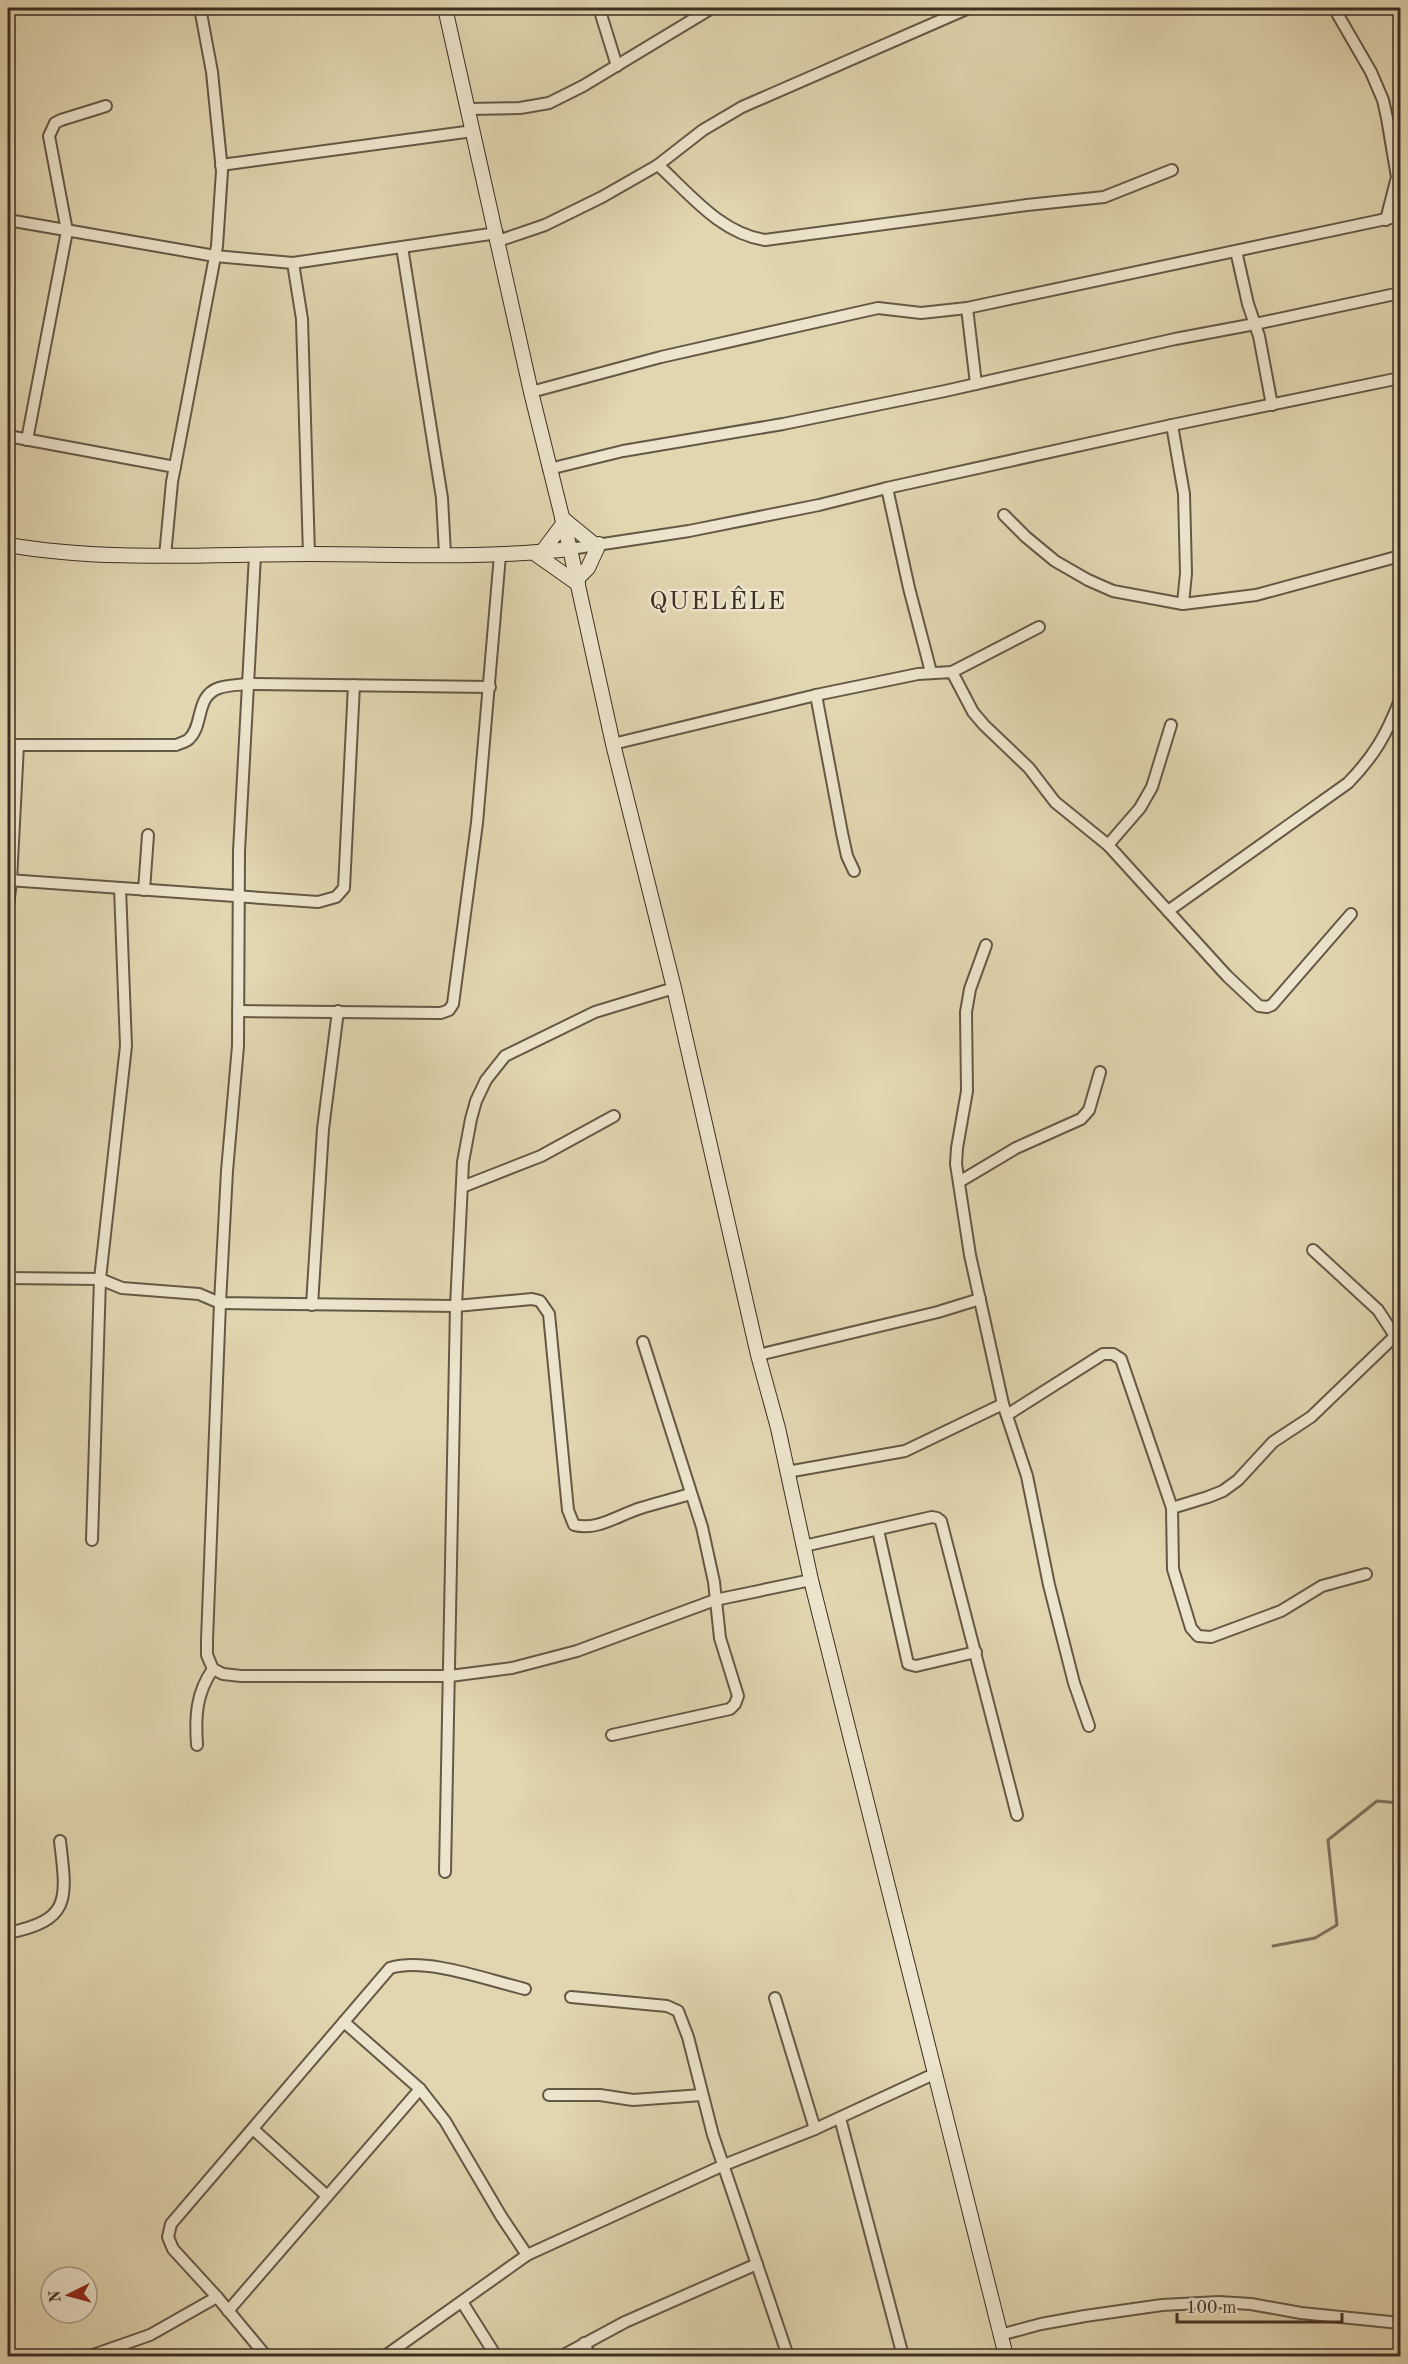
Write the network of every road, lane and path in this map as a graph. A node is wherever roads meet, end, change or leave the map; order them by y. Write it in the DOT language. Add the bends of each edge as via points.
graph roads {
  1 [pos="200,8"];
  2 [pos="445,8"];
  3 [pos="599,8"];
  4 [pos="711,8"];
  5 [pos="969,8"];
  6 [pos="1335,8"];
  7 [pos="617,66"];
  8 [pos="106,106"];
  9 [pos="468,109"];
  10 [pos="473,131"];
  11 [pos="221,165"];
  12 [pos="658,165"];
  13 [pos="1172,170"];
  14 [pos="1401,216"];
  15 [pos="8,220"];
  16 [pos="1386,220"];
  17 [pos="67,231"];
  18 [pos="497,237"];
  19 [pos="402,247"];
  20 [pos="1236,251"];
  21 [pos="215,256"];
  22 [pos="293,263"];
  23 [pos="1401,293"];
  24 [pos="967,308"];
  25 [pos="1255,324"];
  26 [pos="1401,378"];
  27 [pos="976,384"];
  28 [pos="531,392"];
  29 [pos="1272,405"];
  30 [pos="1172,425"];
  31 [pos="8,436"];
  32 [pos="27,440"];
  33 [pos="175,467"];
  34 [pos="549,469"];
  35 [pos="887,488"];
  36 [pos="1004,515"];
  37 [pos="563,521"];
  38 [pos="8,544"];
  39 [pos="597,544"];
  40 [pos="570,549"];
  41 [pos="538,553"];
  42 [pos="309,554"];
  43 [pos="445,554"];
  44 [pos="255,555"];
  45 [pos="500,555"];
  46 [pos="165,556"];
  47 [pos="1401,556"];
  48 [pos="577,582"];
  49 [pos="1183,604"];
  50 [pos="1039,627"];
  51 [pos="932,672"];
  52 [pos="952,672"];
  53 [pos="247,684"];
  54 [pos="354,685"];
  55 [pos="490,687"];
  56 [pos="816,695"];
  57 [pos="1400,700"];
  58 [pos="1171,725"];
  59 [pos="613,744"];
  60 [pos="13,745"];
  61 [pos="148,835"];
  62 [pos="1108,845"];
  63 [pos="854,871"];
  64 [pos="9,881"];
  65 [pos="120,888"];
  66 [pos="144,890"];
  67 [pos="239,896"];
  68 [pos="8,906"];
  69 [pos="1168,911"];
  70 [pos="1351,914"];
  71 [pos="986,945"];
  72 [pos="674,988"];
  73 [pos="238,1011"];
  74 [pos="338,1011"];
  75 [pos="1101,1072"];
  76 [pos="615,1116"];
  77 [pos="959,1182"];
  78 [pos="462,1187"];
  79 [pos="1313,1250"];
  80 [pos="8,1278"];
  81 [pos="100,1279"];
  82 [pos="980,1299"];
  83 [pos="220,1303"];
  84 [pos="312,1305"];
  85 [pos="456,1306"];
  86 [pos="1398,1338"];
  87 [pos="643,1342"];
  88 [pos="758,1355"];
  89 [pos="1003,1404"];
  90 [pos="1007,1415"];
  91 [pos="787,1472"];
  92 [pos="690,1494"];
  93 [pos="1172,1508"];
  94 [pos="878,1530"];
  95 [pos="92,1540"];
  96 [pos="804,1546"];
  97 [pos="1366,1574"];
  98 [pos="811,1580"];
  99 [pos="715,1600"];
  100 [pos="975,1652"];
  101 [pos="213,1670"];
  102 [pos="450,1676"];
  103 [pos="1089,1726"];
  104 [pos="612,1734"];
  105 [pos="197,1745"];
  106 [pos="1017,1815"];
  107 [pos="60,1841"];
  108 [pos="445,1872"];
  109 [pos="8,1933"];
  110 [pos="525,1989"];
  111 [pos="571,1997"];
  112 [pos="775,1998"];
  113 [pos="344,2022"];
  114 [pos="934,2074"];
  115 [pos="420,2089"];
  116 [pos="549,2095"];
  117 [pos="702,2095"];
  118 [pos="840,2118"];
  119 [pos="253,2129"];
  120 [pos="815,2129"];
  121 [pos="724,2165"];
  122 [pos="327,2196"];
  123 [pos="527,2254"];
  124 [pos="757,2264"];
  125 [pos="217,2297"];
  126 [pos="462,2302"];
  127 [pos="228,2311"];
  128 [pos="1401,2323"];
  129 [pos="1000,2335"];
  130 [pos="584,2343"];
  131 [pos="90,2356"];
  132 [pos="266,2356"];
  133 [pos="385,2356"];
  134 [pos="496,2356"];
  135 [pos="562,2356"];
  136 [pos="590,2356"];
  137 [pos="788,2356"];
  138 [pos="903,2356"];
  139 [pos="1006,2356"];
  1 -- 11 [label="street" via="212,72"];
  2 -- 9 [label="main road"];
  3 -- 7 [label="street"];
  4 -- 7 [label="street"];
  5 -- 12 [label="street" via="742,107 702,130"];
  6 -- 16 [label="street" via="1383,100 1397,177"];
  7 -- 9 [label="street" via="549,103"];
  8 -- 17 [label="street" via="54,123 49,132"];
  9 -- 10 [label="main road"];
  10 -- 11 [label="street"];
  10 -- 18 [label="main road"];
  11 -- 21 [label="street"];
  12 -- 13 [label="street" via="720,222 765,240 1104,197"];
  12 -- 18 [label="street" via="566,215"];
  14 -- 16 [label="street"];
  15 -- 17 [label="street"];
  16 -- 20 [label="street"];
  17 -- 21 [label="street"];
  17 -- 32 [label="street"];
  18 -- 19 [label="street"];
  18 -- 28 [label="main road"];
  19 -- 22 [label="street"];
  19 -- 43 [label="street" via="442,498"];
  20 -- 24 [label="street"];
  20 -- 25 [label="street"];
  21 -- 22 [label="street"];
  21 -- 33 [label="street"];
  22 -- 42 [label="street" via="302,319"];
  23 -- 25 [label="street"];
  24 -- 27 [label="street"];
  24 -- 28 [label="street" via="921,313 878,308 661,357"];
  25 -- 27 [label="street"];
  25 -- 29 [label="street"];
  26 -- 29 [label="street"];
  27 -- 34 [label="street" via="783,424 623,451"];
  28 -- 34 [label="main road"];
  29 -- 30 [label="street"];
  30 -- 35 [label="street"];
  30 -- 49 [label="street" via="1184,494"];
  31 -- 32 [label="street"];
  32 -- 33 [label="street"];
  33 -- 46 [label="street"];
  34 -- 37 [label="main road"];
  35 -- 39 [label="street" via="689,531"];
  35 -- 51 [label="street"];
  36 -- 49 [label="street" via="1055,561 1088,580 1113,591"];
  37 -- 39 [label="main road"];
  37 -- 40 [label="main road"];
  37 -- 41 [label="main road"];
  38 -- 46 [label="main road" via="44,551"];
  39 -- 40 [label="street"];
  39 -- 48 [label="main road" via="588,568"];
  40 -- 41 [label="main road"];
  40 -- 48 [label="main road"];
  41 -- 45 [label="main road"];
  41 -- 48 [label="main road"];
  42 -- 43 [label="main road"];
  42 -- 44 [label="main road"];
  43 -- 45 [label="main road"];
  44 -- 46 [label="main road"];
  44 -- 53 [label="street"];
  45 -- 55 [label="street"];
  47 -- 49 [label="street" via="1256,595"];
  48 -- 59 [label="main road"];
  50 -- 52 [label="street"];
  51 -- 52 [label="street"];
  51 -- 56 [label="street"];
  52 -- 62 [label="street" via="984,725 1029,768 1055,802"];
  53 -- 54 [label="street"];
  53 -- 60 [label="street" via="218,688 208,694 195,730 188,740 176,745"];
  53 -- 67 [label="street"];
  54 -- 55 [label="street"];
  54 -- 67 [label="street" via="344,888 336,897 318,902"];
  55 -- 74 [label="street" via="453,1004 441,1013"];
  56 -- 59 [label="street"];
  56 -- 63 [label="street" via="842,833"];
  57 -- 69 [label="street" via="1384,738 1348,783"];
  58 -- 62 [label="street" via="1152,787 1140,808"];
  59 -- 72 [label="main road"];
  60 -- 64 [label="street"];
  61 -- 66 [label="street"];
  62 -- 69 [label="street"];
  64 -- 65 [label="street"];
  64 -- 68 [label="street"];
  65 -- 66 [label="street"];
  65 -- 81 [label="street" via="126,1046"];
  66 -- 67 [label="street"];
  67 -- 73 [label="street"];
  69 -- 70 [label="street" via="1262,1008 1272,1005"];
  71 -- 77 [label="street" via="966,1012 967,1091 957,1148"];
  72 -- 78 [label="street" via="595,1012 504,1056 476,1101 465,1142"];
  72 -- 88 [label="main road"];
  73 -- 74 [label="street"];
  73 -- 83 [label="street"];
  74 -- 84 [label="street" via="323,1129"];
  75 -- 77 [label="street" via="1089,1110 1081,1119 1017,1148"];
  76 -- 78 [label="street" via="541,1156"];
  77 -- 82 [label="street"];
  78 -- 85 [label="street"];
  79 -- 86 [label="street" via="1378,1310"];
  80 -- 81 [label="street"];
  81 -- 83 [label="street" via="122,1288 199,1294"];
  81 -- 95 [label="street"];
  82 -- 88 [label="street"];
  82 -- 89 [label="street"];
  83 -- 84 [label="street"];
  83 -- 101 [label="street" via="207,1640"];
  84 -- 85 [label="street"];
  85 -- 92 [label="street" via="532,1299 545,1305 568,1510 574,1525 601,1525 640,1508"];
  85 -- 102 [label="street"];
  86 -- 93 [label="street" via="1311,1417 1273,1442 1238,1480 1208,1497"];
  87 -- 92 [label="street"];
  88 -- 91 [label="main road"];
  89 -- 90 [label="street"];
  89 -- 91 [label="street" via="905,1451"];
  90 -- 93 [label="street" via="1103,1354 1113,1354 1121,1359"];
  90 -- 103 [label="street" via="1027,1476 1071,1673"];
  91 -- 96 [label="main road"];
  92 -- 99 [label="street" via="710,1558"];
  93 -- 97 [label="street" via="1173,1569 1191,1628 1198,1636 1211,1637 1281,1611 1322,1586"];
  94 -- 96 [label="street"];
  94 -- 100 [label="street" via="932,1518 941,1521"];
  94 -- 100 [label="street" via="908,1664 916,1666"];
  96 -- 98 [label="main road"];
  98 -- 99 [label="street"];
  98 -- 114 [label="main road"];
  99 -- 102 [label="street" via="543,1662"];
  99 -- 104 [label="street" via="720,1638 738,1696 735,1704 729,1709"];
  100 -- 106 [label="street"];
  101 -- 102 [label="street" via="241,1676"];
  101 -- 105 [label="street" via="198,1699"];
  102 -- 108 [label="street"];
  107 -- 109 [label="street" via="63,1895 58,1911 39,1924"];
  110 -- 113 [label="street" via="428,1965 402,1964 381,1976"];
  111 -- 117 [label="street" via="667,2006 678,2011"];
  112 -- 120 [label="street"];
  113 -- 115 [label="street"];
  113 -- 119 [label="street"];
  114 -- 118 [label="street"];
  114 -- 129 [label="main road"];
  115 -- 122 [label="street"];
  115 -- 123 [label="street" via="445,2121"];
  116 -- 117 [label="street" via="600,2095 633,2100"];
  117 -- 121 [label="street"];
  118 -- 120 [label="street"];
  118 -- 138 [label="street"];
  119 -- 122 [label="street"];
  119 -- 125 [label="street" via="168,2231 173,2249"];
  120 -- 121 [label="street"];
  121 -- 123 [label="street"];
  121 -- 124 [label="street"];
  122 -- 127 [label="street"];
  123 -- 126 [label="street"];
  124 -- 130 [label="street"];
  124 -- 137 [label="street"];
  125 -- 127 [label="street"];
  125 -- 131 [label="street" via="150,2335"];
  126 -- 133 [label="street"];
  126 -- 134 [label="street"];
  127 -- 132 [label="street"];
  128 -- 129 [label="street" via="1219,2302 1085,2316"];
  129 -- 139 [label="main road"];
  130 -- 135 [label="street"];
  130 -- 136 [label="street"];
}
